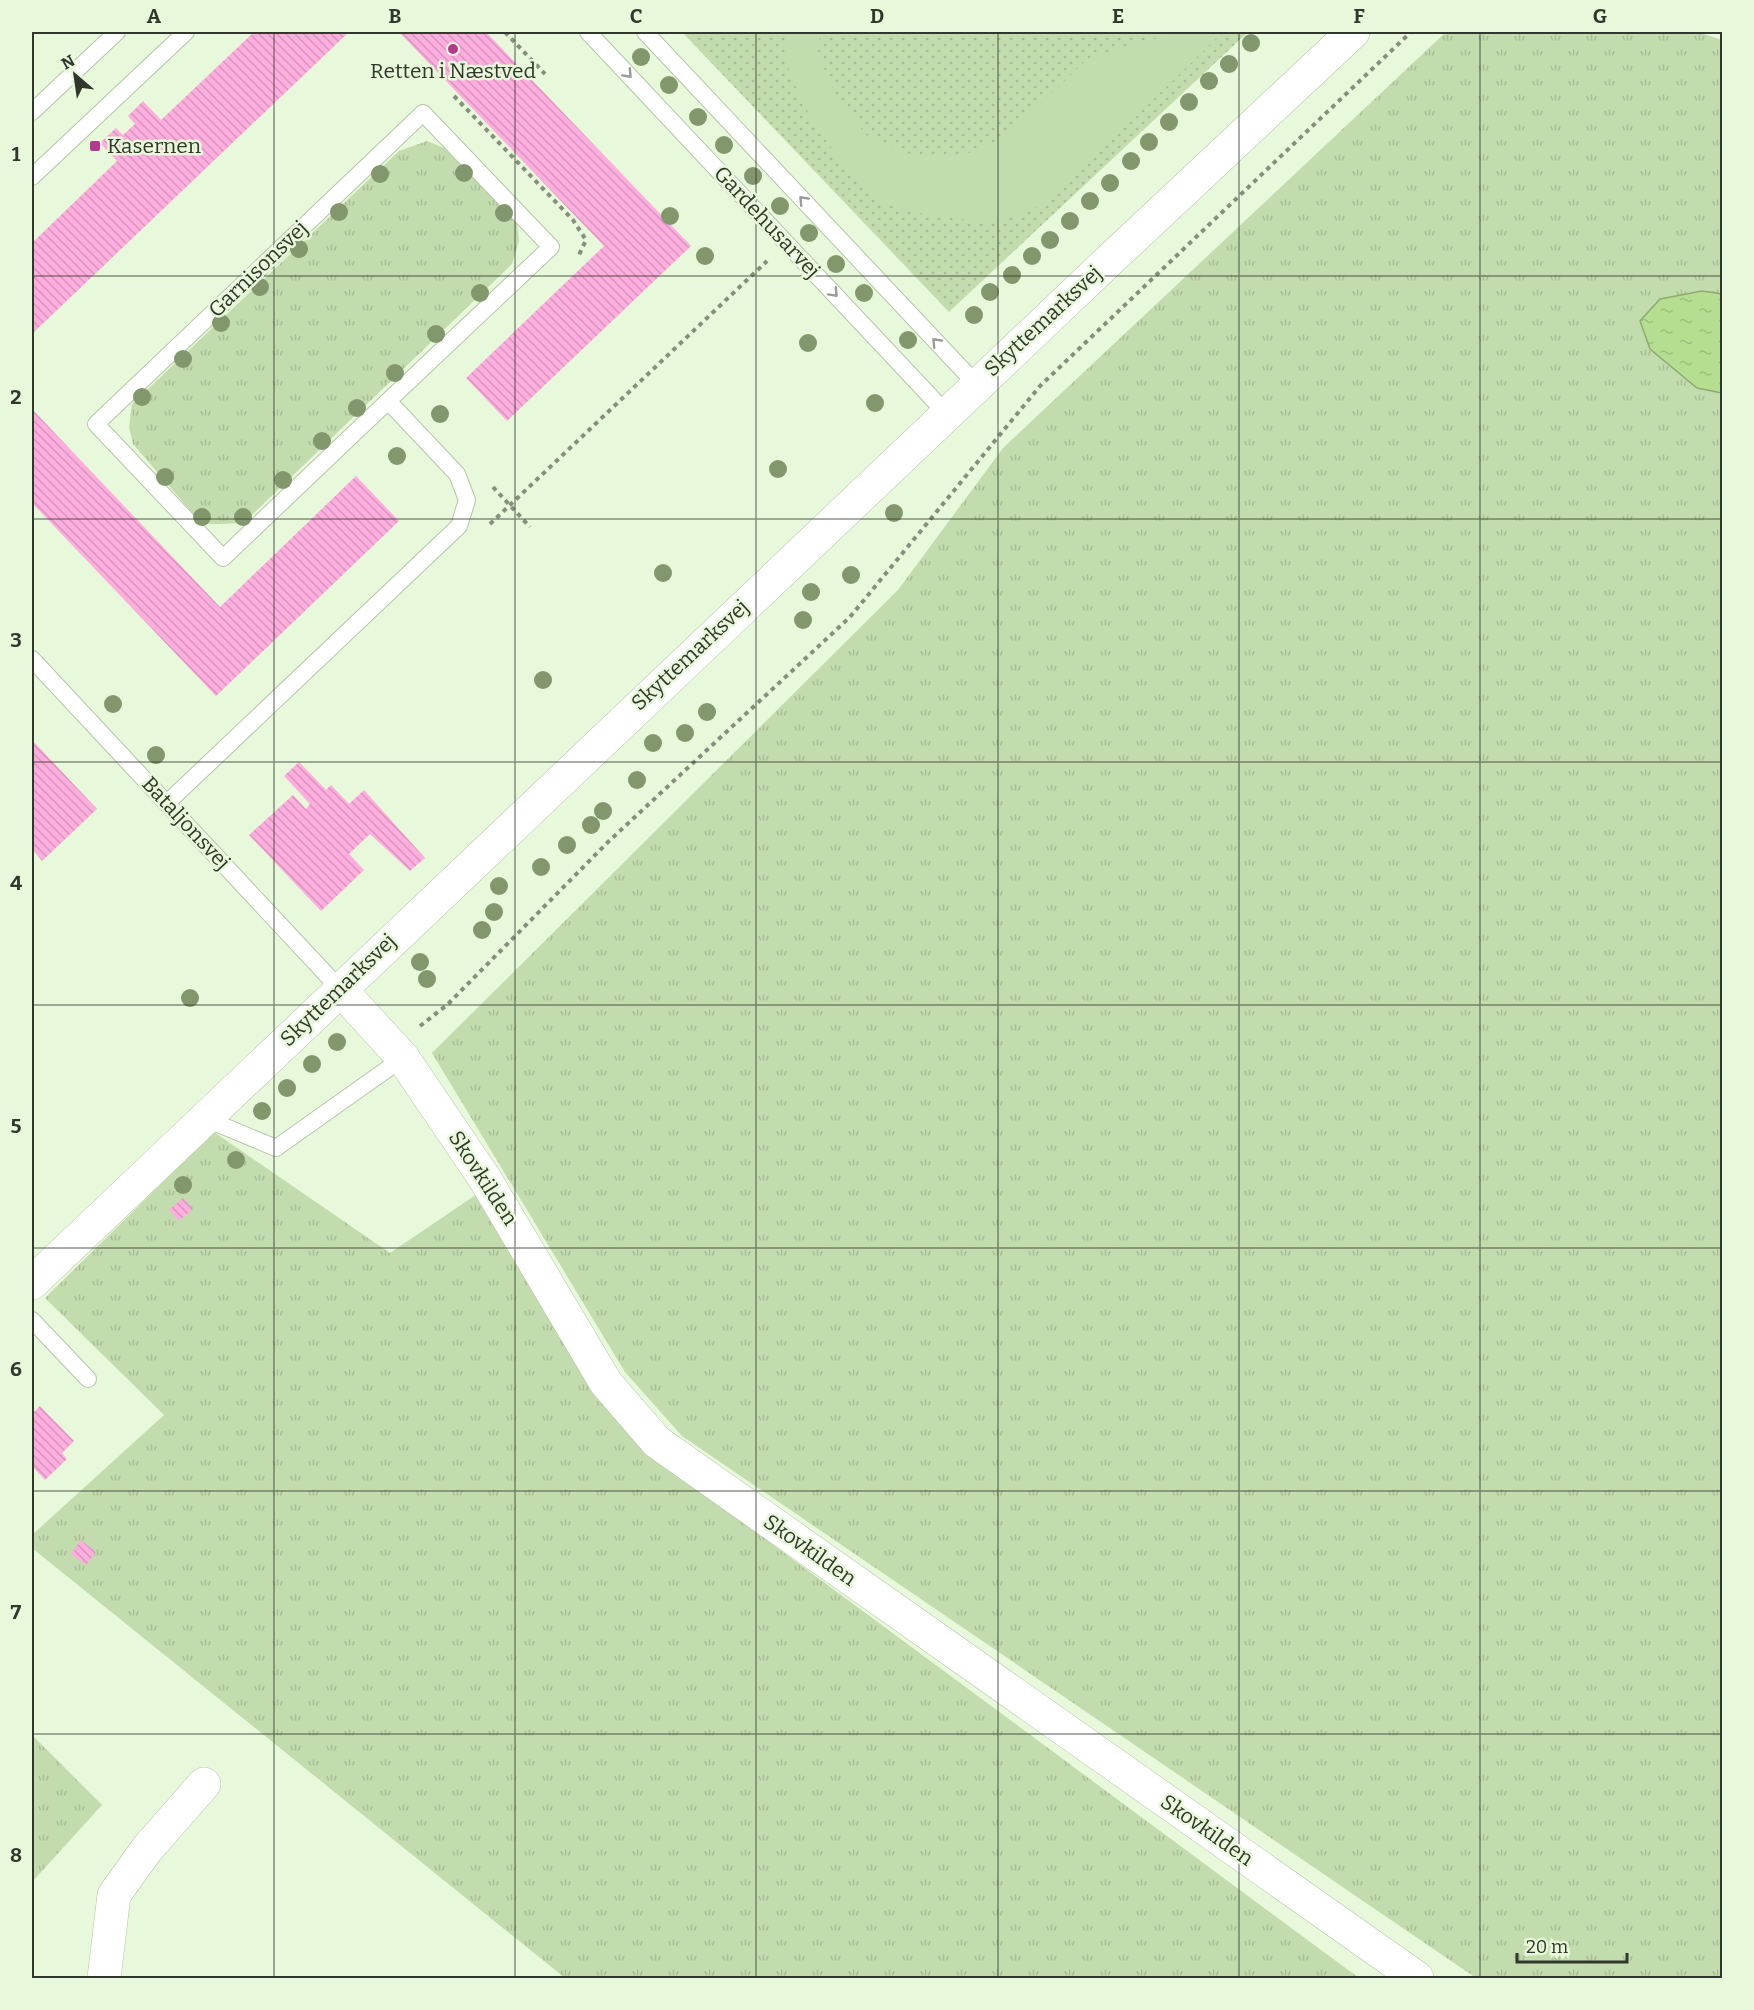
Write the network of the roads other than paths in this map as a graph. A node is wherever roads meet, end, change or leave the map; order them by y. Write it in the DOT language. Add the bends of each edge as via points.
graph roads {
  1 [pos="117,32"];
  2 [pos="186,32"];
  3 [pos="588,32"];
  4 [pos="645,32"];
  5 [pos="1353,32"];
  6 [pos="32,112"];
  7 [pos="32,177"];
  8 [pos="976,384"];
  9 [pos="388,401"];
  10 [pos="946,413"];
  11 [pos="32,659"];
  12 [pos="167,803"];
  13 [pos="339,988"];
  14 [pos="398,1052"];
  15 [pos="204,1118"];
  16 [pos="32,1283"];
  17 [pos="32,1320"];
  18 [pos="88,1379"];
  19 [pos="204,1784"];
  20 [pos="104,1978"];
  21 [pos="1417,1978"];
  1 -- 6 [label="lane"];
  2 -- 7 [label="lane"];
  3 -- 10 [label="lane, Gardehusarvej, one-way"];
  8 -- 4 [label="lane, Gardehusarvej, one-way"];
  5 -- 8 [label="street, Skyttemarksvej"];
  8 -- 10 [label="street, Skyttemarksvej"];
  9 -- 9 [label="lane, Garnisonsvej" via="551,247 423,113 96,424 223,558"];
  9 -- 12 [label="lane" via="457,474 467,500 459,526"];
  10 -- 13 [label="street, Skyttemarksvej"];
  11 -- 12 [label="lane, Bataljonsvej"];
  12 -- 13 [label="lane, Bataljonsvej"];
  13 -- 14 [label="street, Skovkilden"];
  13 -- 15 [label="street, Skyttemarksvej"];
  14 -- 15 [label="lane" via="276,1148"];
  14 -- 21 [label="street, Skovkilden" via="486,1179 606,1383 657,1442"];
  15 -- 16 [label="street, Skyttemarksvej"];
  17 -- 18 [label="lane"];
  19 -- 20 [label="street" via="147,1849 114,1895"];
}
